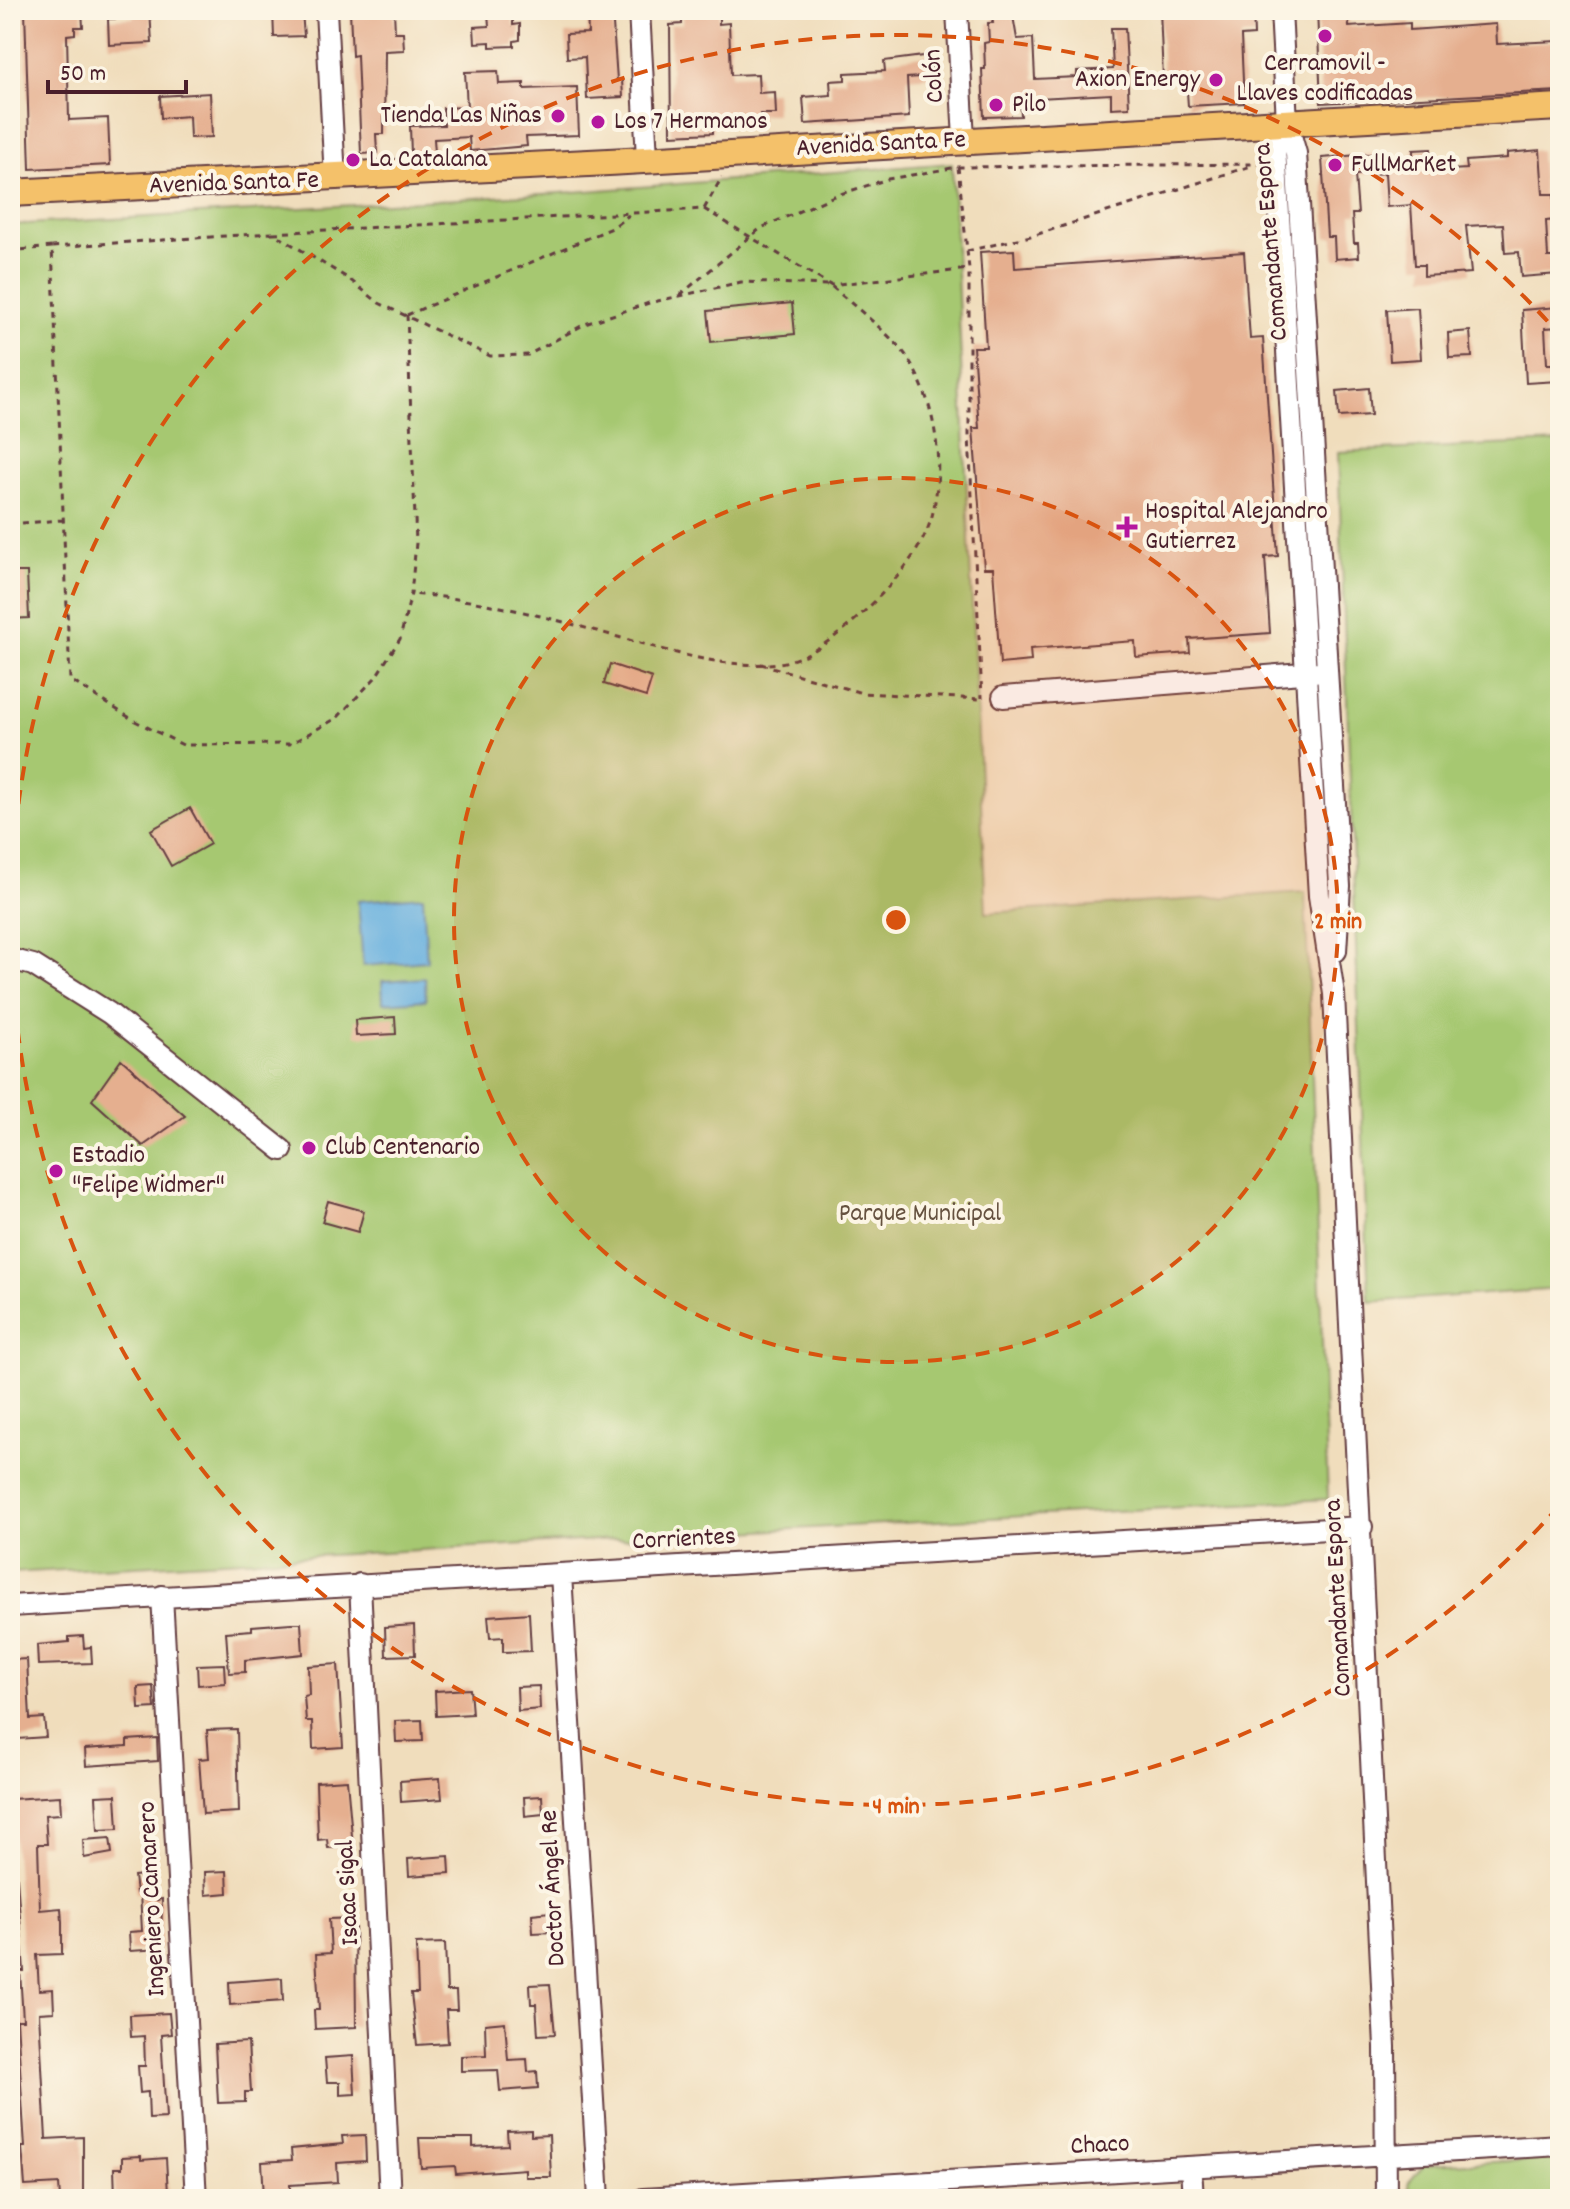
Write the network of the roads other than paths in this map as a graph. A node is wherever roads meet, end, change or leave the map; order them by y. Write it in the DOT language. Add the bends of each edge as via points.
graph roads {
  1 [pos="326,10"];
  2 [pos="639,10"];
  3 [pos="957,10"];
  4 [pos="1281,10"];
  5 [pos="1560,107"];
  6 [pos="1287,122"];
  7 [pos="964,140"];
  8 [pos="647,158"];
  9 [pos="335,179"];
  10 [pos="10,193"];
  11 [pos="1327,671"];
  12 [pos="1304,673"];
  13 [pos="993,698"];
  14 [pos="10,959"];
  15 [pos="1334,994"];
  16 [pos="282,1150"];
  17 [pos="1362,1527"];
  18 [pos="561,1574"];
  19 [pos="360,1584"];
  20 [pos="162,1596"];
  21 [pos="10,1606"];
  22 [pos="1560,2145"];
  23 [pos="1383,2154"];
  24 [pos="1191,2167"];
  25 [pos="1002,2189"];
  26 [pos="801,2194"];
  27 [pos="196,2199"];
  28 [pos="390,2199"];
  29 [pos="599,2199"];
  30 [pos="643,2199"];
  31 [pos="1193,2199"];
  32 [pos="1386,2199"];
  1 -- 9 [label="street"];
  2 -- 8 [label="street"];
  3 -- 7 [label="street, Colón"];
  4 -- 6 [label="street"];
  5 -- 6 [label="main road, Avenida Santa Fe"];
  6 -- 7 [label="main road, Avenida Santa Fe"];
  6 -- 11 [label="street, Comandante Espora" via="1296,153"];
  6 -- 12 [label="street, Comandante Espora" via="1275,147"];
  7 -- 8 [label="main road, Avenida Santa Fe"];
  8 -- 9 [label="main road, Avenida Santa Fe"];
  9 -- 10 [label="main road, Avenida Santa Fe"];
  11 -- 12 [label="street"];
  11 -- 15 [label="street, Comandante Espora" via="1340,886"];
  12 -- 13 [label="street"];
  12 -- 15 [label="street, Comandante Espora" via="1319,896"];
  14 -- 16 [label="street" via="33,965 109,1013"];
  15 -- 17 [label="street, Comandante Espora"];
  17 -- 18 [label="street, Corrientes"];
  17 -- 23 [label="street, Comandante Espora" via="1385,2047"];
  18 -- 19 [label="street, Corrientes"];
  18 -- 29 [label="street, Doctor Ángel Re"];
  19 -- 20 [label="street, Corrientes"];
  19 -- 28 [label="street, Isaac Sigal"];
  20 -- 21 [label="street, Corrientes"];
  20 -- 27 [label="street, Ingeniero Camarero"];
  22 -- 23 [label="street, Chaco"];
  23 -- 24 [label="street, Chaco"];
  23 -- 32 [label="street, Comandante Espora"];
  24 -- 25 [label="street, Chaco"];
  24 -- 31 [label="street"];
  25 -- 26 [label="street, Chaco"];
  26 -- 30 [label="street, Chaco"];
}
